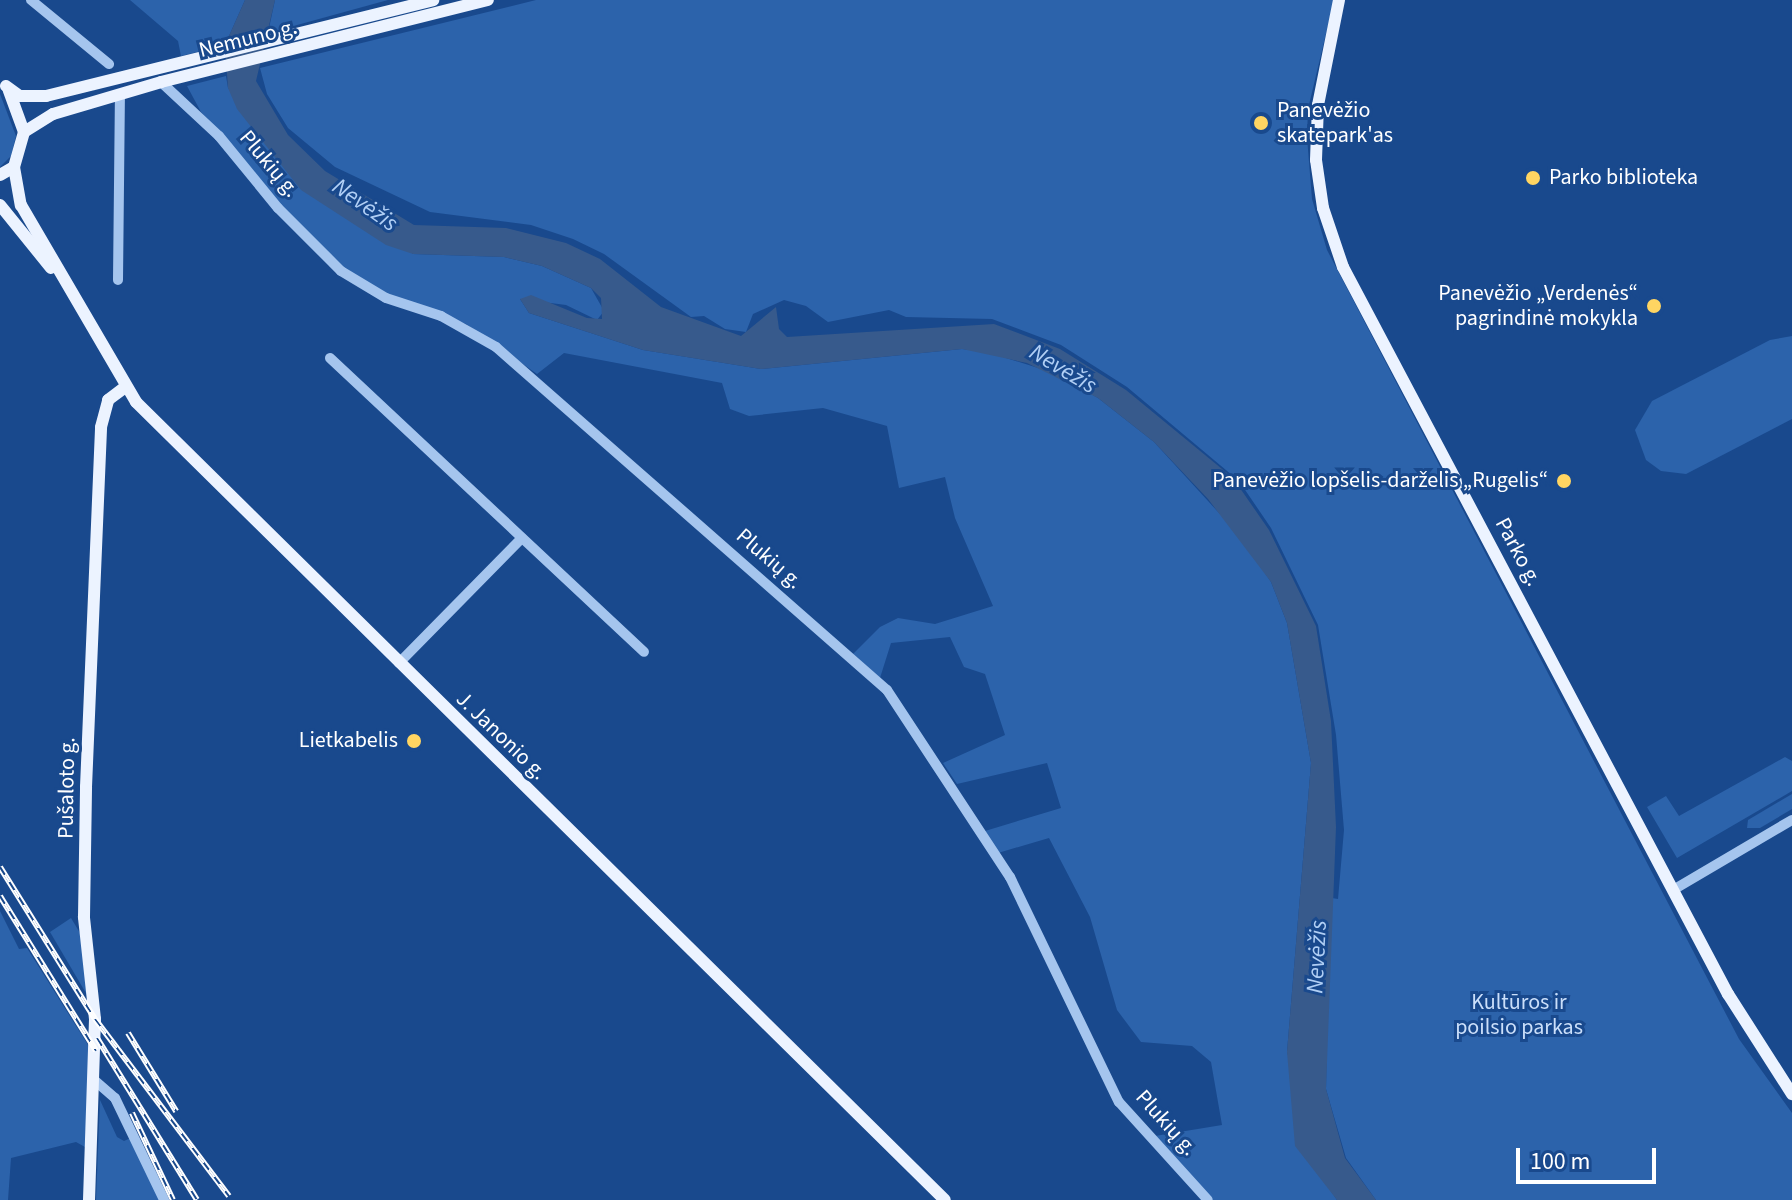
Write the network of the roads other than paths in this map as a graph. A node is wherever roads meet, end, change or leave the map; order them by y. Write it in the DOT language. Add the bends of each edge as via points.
graph roads {
  1 [pos="31,0"];
  2 [pos="433,0"];
  3 [pos="488,0"];
  4 [pos="1339,0"];
  5 [pos="373,22"];
  6 [pos="109,64"];
  7 [pos="159,77"];
  8 [pos="3,84"];
  9 [pos="120,94"];
  10 [pos="24,132"];
  11 [pos="14,167"];
  12 [pos="0,175"];
  13 [pos="0,205"];
  14 [pos="59,277"];
  15 [pos="118,280"];
  16 [pos="330,358"];
  17 [pos="125,387"];
  18 [pos="522,538"];
  19 [pos="644,652"];
  20 [pos="399,663"];
  21 [pos="1792,820"];
  22 [pos="1673,890"];
  23 [pos="93,1079"];
  24 [pos="1792,1094"];
  25 [pos="89,1200"];
  26 [pos="164,1200"];
  27 [pos="945,1200"];
  28 [pos="1208,1200"];
  1 -- 6 [label="street"];
  2 -- 5 [label="main road, Nemuno g."];
  3 -- 5 [label="main road, Nemuno g."];
  4 -- 22 [label="main road, Parko g." via="1316,139 1320,193 1335,246"];
  5 -- 7 [label="main road, Nemuno g."];
  7 -- 8 [label="main road, Nemuno g." via="28,98"];
  7 -- 9 [label="main road, Nemuno g."];
  7 -- 28 [label="street, Plukių g." via="341,271 386,298 441,316 496,347 887,690 1010,877 1119,1102"];
  8 -- 10 [label="main road"];
  9 -- 10 [label="main road, Nemuno g." via="53,114"];
  9 -- 15 [label="street"];
  10 -- 11 [label="main road"];
  11 -- 12 [label="main road"];
  11 -- 14 [label="main road, J. Janonio g." via="21,205"];
  13 -- 14 [label="main road, J. Janonio g."];
  14 -- 17 [label="main road, J. Janonio g."];
  16 -- 18 [label="street"];
  17 -- 20 [label="main road, J. Janonio g."];
  17 -- 23 [label="main road, Pušaloto g." via="108,400 101,427 85,845"];
  18 -- 19 [label="street"];
  18 -- 20 [label="street"];
  20 -- 27 [label="main road, J. Janonio g."];
  21 -- 22 [label="street"];
  22 -- 24 [label="main road, Parko g." via="1746,1026"];
  23 -- 25 [label="main road, Pušaloto g."];
  23 -- 26 [label="street" via="115,1098"];
}
